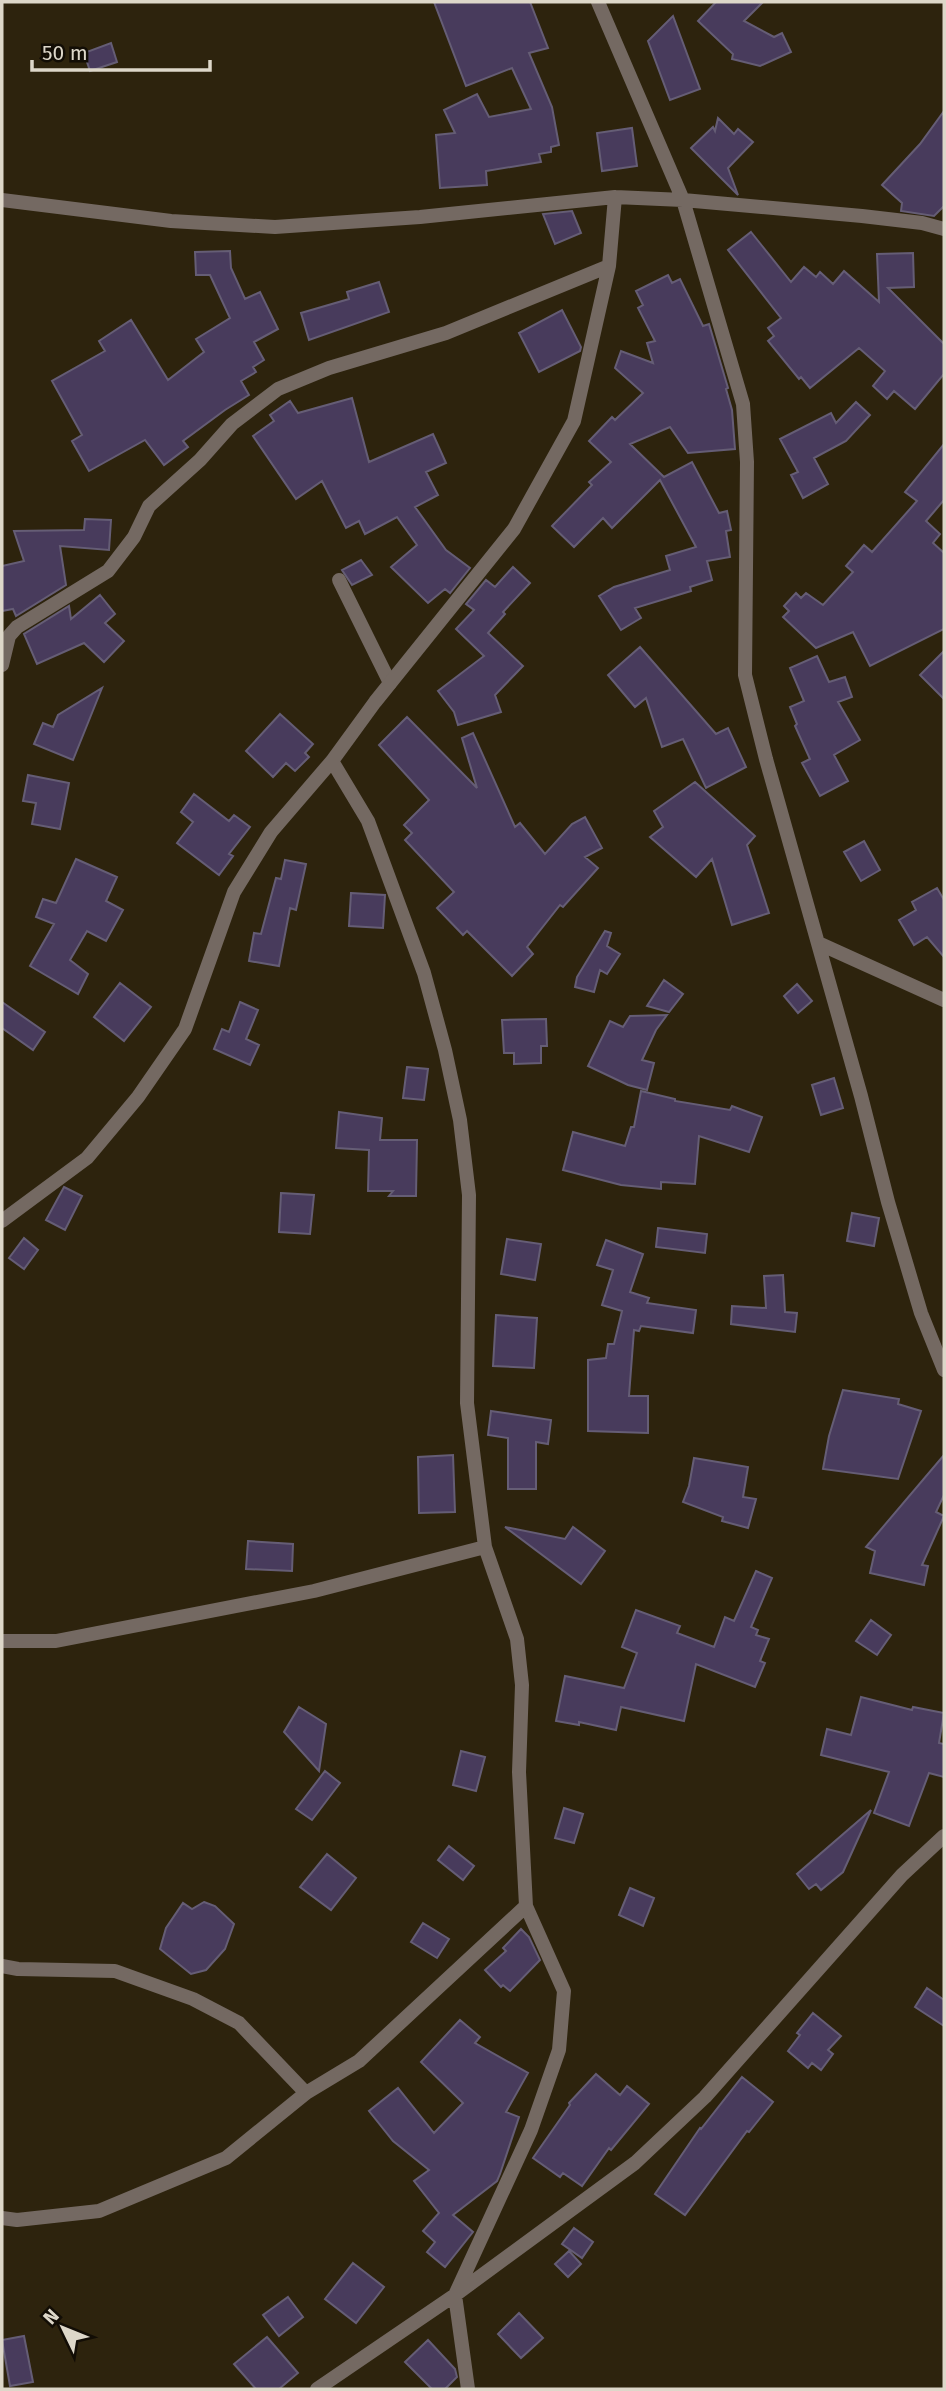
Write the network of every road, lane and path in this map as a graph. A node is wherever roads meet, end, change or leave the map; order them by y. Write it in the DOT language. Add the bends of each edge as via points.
graph roads {
  1 [pos="598,2"];
  2 [pos="615,197"];
  3 [pos="2,200"];
  4 [pos="683,200"];
  5 [pos="944,229"];
  6 [pos="609,266"];
  7 [pos="339,580"];
  8 [pos="2,665"];
  9 [pos="390,683"];
  10 [pos="332,761"];
  11 [pos="818,943"];
  12 [pos="944,1000"];
  13 [pos="2,1220"];
  14 [pos="944,1370"];
  15 [pos="485,1547"];
  16 [pos="2,1641"];
  17 [pos="944,1836"];
  18 [pos="526,1906"];
  19 [pos="2,1966"];
  20 [pos="306,2093"];
  21 [pos="2,2218"];
  22 [pos="455,2295"];
  23 [pos="317,2389"];
  24 [pos="468,2389"];
  1 -- 4 [label="street"];
  2 -- 3 [label="street" via="275,227 172,221"];
  2 -- 4 [label="street"];
  2 -- 6 [label="street"];
  4 -- 5 [label="street" via="862,216"];
  4 -- 11 [label="street" via="743,404 747,462 745,675"];
  6 -- 8 [label="street" via="446,332 329,368 278,389 232,424 149,506 135,537 108,571 17,627 9,636"];
  6 -- 9 [label="street" via="574,421 514,528"];
  7 -- 9 [label="street"];
  9 -- 10 [label="street"];
  10 -- 13 [label="street" via="271,832 234,892 186,1029 138,1097 87,1158"];
  10 -- 15 [label="street" via="368,821 424,973 460,1120 469,1195 467,1403"];
  11 -- 12 [label="street"];
  11 -- 14 [label="street" via="888,1202 921,1313"];
  15 -- 16 [label="street" via="314,1591 57,1641"];
  15 -- 18 [label="street" via="517,1639"];
  17 -- 22 [label="street" via="902,1875 705,2097 635,2163"];
  18 -- 20 [label="street" via="359,2061"];
  18 -- 22 [label="street" via="564,1991 559,2050 531,2130"];
  19 -- 20 [label="street" via="115,1971 193,1999 239,2023"];
  20 -- 21 [label="street" via="226,2158 99,2211"];
  22 -- 23 [label="street"];
  22 -- 24 [label="street"];
}
